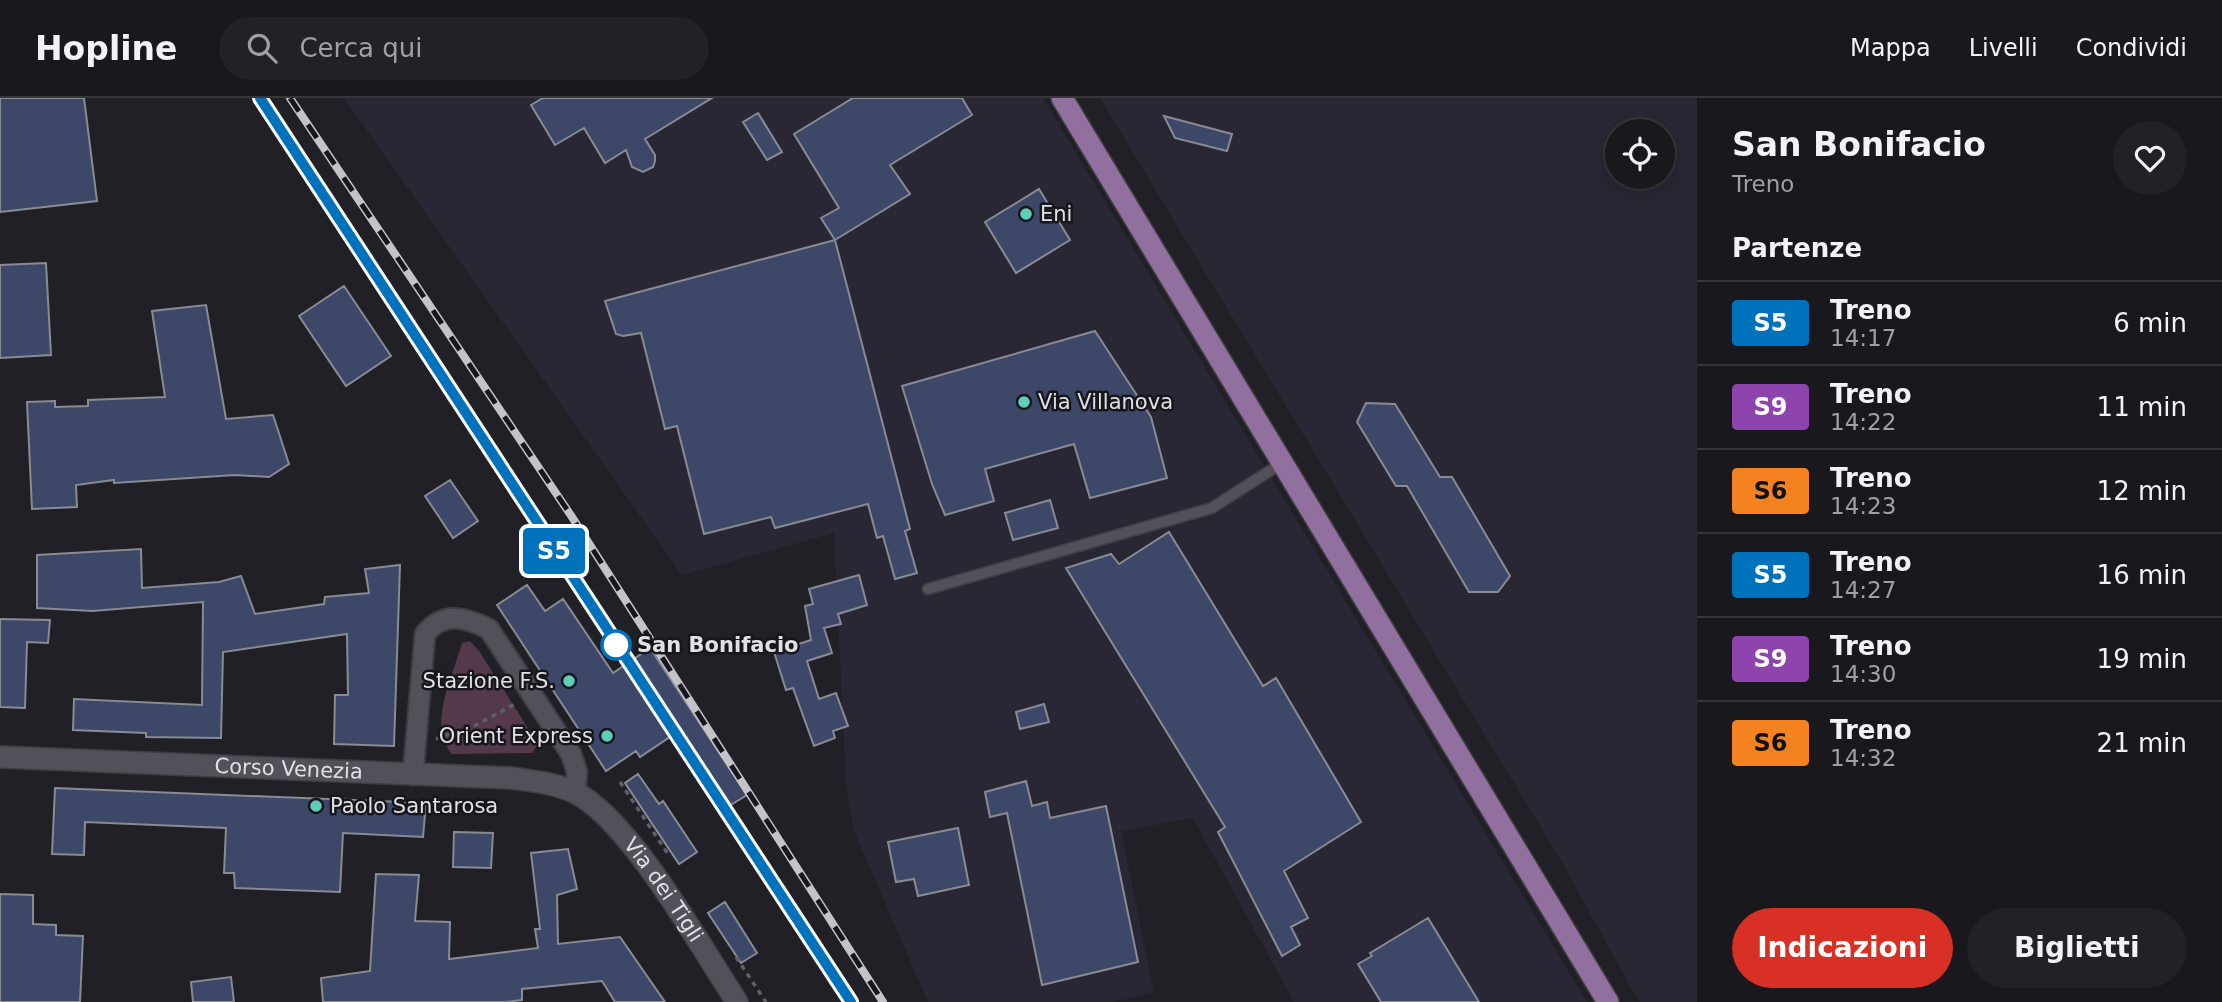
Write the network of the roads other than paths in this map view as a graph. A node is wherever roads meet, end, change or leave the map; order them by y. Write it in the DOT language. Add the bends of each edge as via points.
graph roads {
  1 [pos="1062,98"];
  2 [pos="1282,463"];
  3 [pos="928,589"];
  4 [pos="0,757"];
  5 [pos="413,775"];
  6 [pos="575,793"];
  7 [pos="737,1002"];
  8 [pos="1608,1002"];
  1 -- 2 [label="main road"];
  2 -- 3 [label="lane" via="1212,508"];
  2 -- 8 [label="main road"];
  4 -- 5 [label="street, Corso Venezia"];
  5 -- 6 [label="street, Corso Venezia" via="511,778"];
  5 -- 6 [label="street" via="425,634 435,622 454,617 489,629 571,754 577,772"];
  6 -- 7 [label="street, Via dei Tigli" via="618,827"];
}
